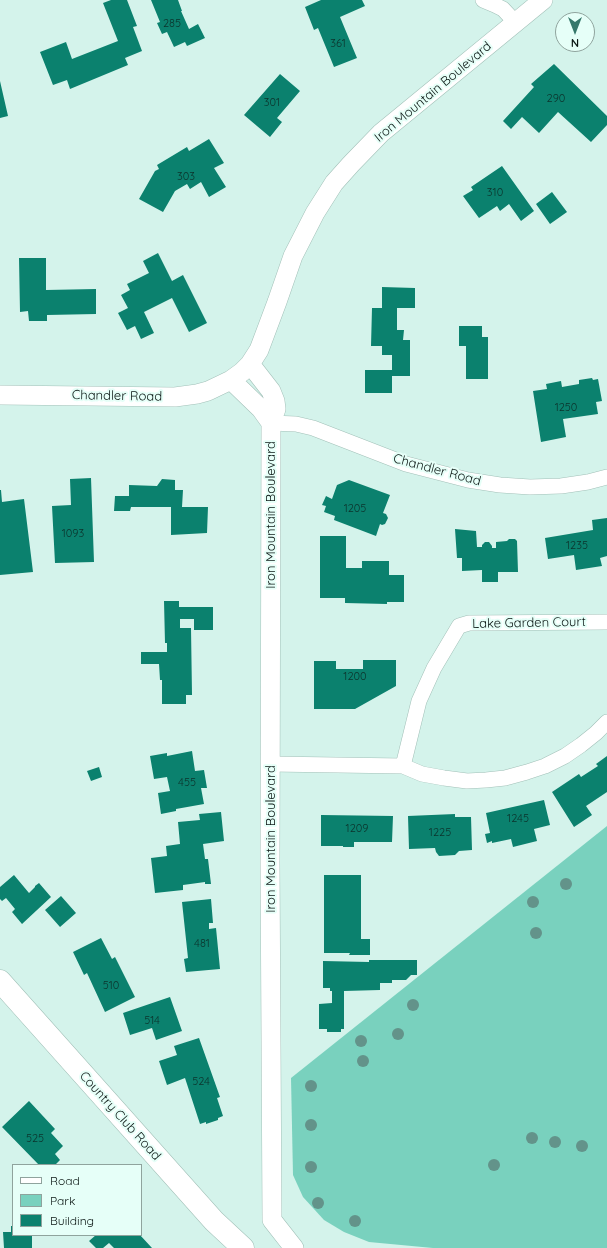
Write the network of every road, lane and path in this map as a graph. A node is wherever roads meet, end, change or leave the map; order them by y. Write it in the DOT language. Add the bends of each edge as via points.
graph roads {
  1 [pos="483,0"];
  2 [pos="543,0"];
  3 [pos="516,23"];
  4 [pos="250,364"];
  5 [pos="231,380"];
  6 [pos="0,395"];
  7 [pos="271,422"];
  8 [pos="607,477"];
  9 [pos="607,622"];
  10 [pos="607,722"];
  11 [pos="271,764"];
  12 [pos="403,766"];
  13 [pos="0,981"];
  14 [pos="243,1248"];
  15 [pos="294,1248"];
  1 -- 3 [label="street" via="503,9"];
  2 -- 3 [label="street, Iron Mountain Boulevard"];
  3 -- 4 [label="street, Iron Mountain Boulevard" via="381,133 334,183 293,256 259,350"];
  4 -- 5 [label="street, Iron Mountain Boulevard"];
  4 -- 7 [label="street, Iron Mountain Boulevard" via="271,391 275,401 276,409"];
  5 -- 6 [label="street, Chandler Road" via="208,391 175,397"];
  5 -- 7 [label="street, Iron Mountain Boulevard"];
  7 -- 8 [label="street, Chandler Road" via="313,428 406,464 468,480 530,487 561,486"];
  7 -- 11 [label="street, Iron Mountain Boulevard"];
  9 -- 12 [label="street, Lake Garden Court" via="469,623 459,626 434,668 419,701"];
  10 -- 12 [label="street" via="565,756 533,770 505,778 467,781 422,774"];
  11 -- 12 [label="street"];
  11 -- 15 [label="street, Iron Mountain Boulevard" via="272,1220"];
  13 -- 14 [label="main road, Country Club Road" via="214,1221"];
}
